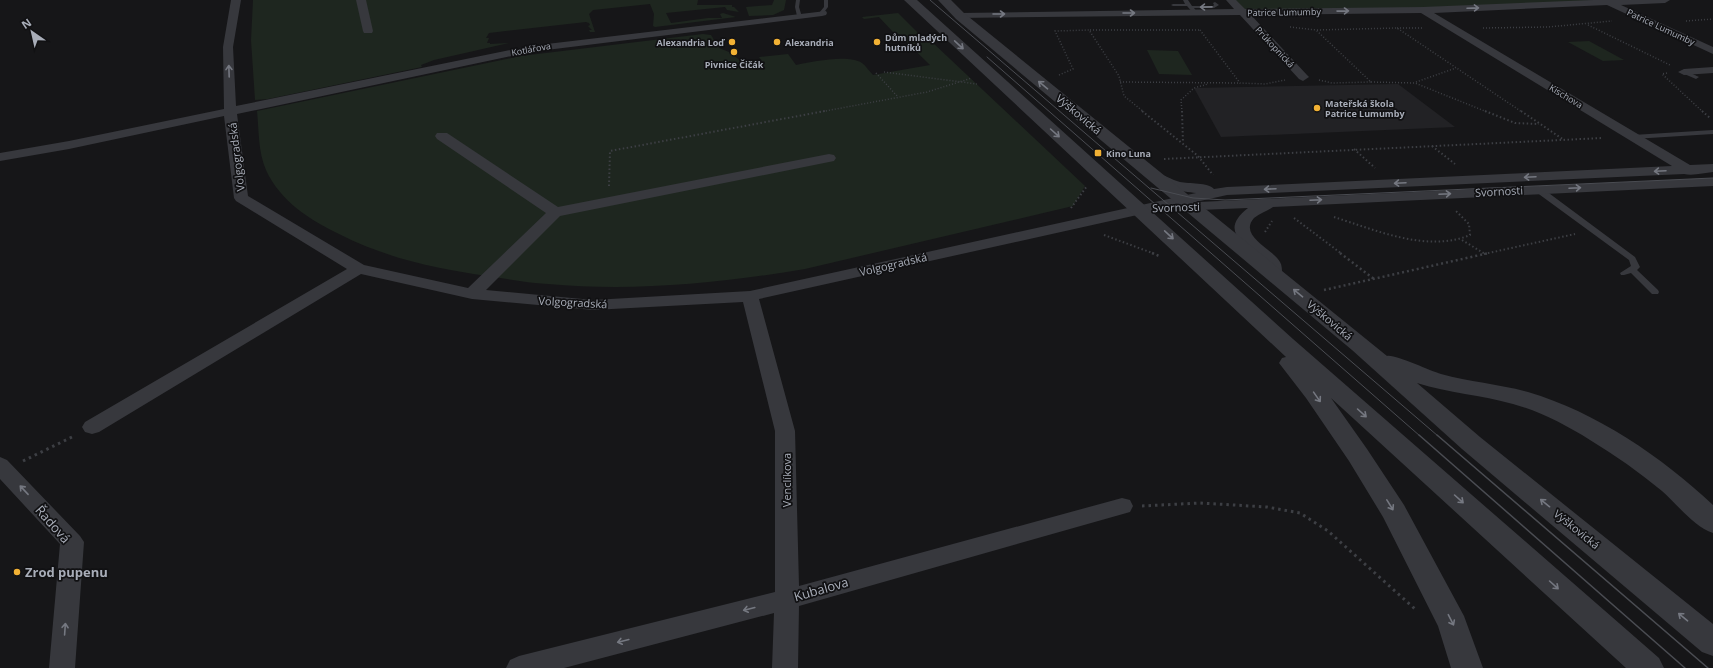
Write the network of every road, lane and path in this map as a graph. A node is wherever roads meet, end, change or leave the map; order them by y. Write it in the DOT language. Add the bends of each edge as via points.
graph roads {
  1 [pos="236,0"];
  2 [pos="361,0"];
  3 [pos="798,0"];
  4 [pos="826,0"];
  5 [pos="910,0"];
  6 [pos="944,0"];
  7 [pos="1230,0"];
  8 [pos="1665,0"];
  9 [pos="1215,3"];
  10 [pos="1608,3"];
  11 [pos="1173,5"];
  12 [pos="1190,6"];
  13 [pos="1423,10"];
  14 [pos="1242,13"];
  15 [pos="822,14"];
  16 [pos="800,16"];
  17 [pos="960,16"];
  18 [pos="1640,17"];
  19 [pos="1587,25"];
  20 [pos="1451,26"];
  21 [pos="1200,30"];
  22 [pos="368,31"];
  23 [pos="1713,51"];
  24 [pos="1456,68"];
  25 [pos="1713,70"];
  26 [pos="884,72"];
  27 [pos="968,72"];
  28 [pos="1684,72"];
  29 [pos="876,73"];
  30 [pos="974,77"];
  31 [pos="1303,77"];
  32 [pos="1696,77"];
  33 [pos="1039,81"];
  34 [pos="1120,82"];
  35 [pos="1371,82"];
  36 [pos="960,83"];
  37 [pos="1212,83"];
  38 [pos="1240,83"];
  39 [pos="1415,83"];
  40 [pos="898,97"];
  41 [pos="230,110"];
  42 [pos="1713,121"];
  43 [pos="1541,124"];
  44 [pos="1713,132"];
  45 [pos="442,136"];
  46 [pos="1632,137"];
  47 [pos="1607,138"];
  48 [pos="1564,140"];
  49 [pos="1183,144"];
  50 [pos="1432,146"];
  51 [pos="1354,149"];
  52 [pos="1198,156"];
  53 [pos="0,157"];
  54 [pos="829,158"];
  55 [pos="1162,160"];
  56 [pos="1458,166"];
  57 [pos="1376,169"];
  58 [pos="1688,170"];
  59 [pos="1214,176"];
  60 [pos="1711,177"];
  61 [pos="1158,178"];
  62 [pos="1082,181"];
  63 [pos="1539,190"];
  64 [pos="1233,191"];
  65 [pos="613,201"];
  66 [pos="1189,203"];
  67 [pos="1140,208"];
  68 [pos="1452,208"];
  69 [pos="1286,209"];
  70 [pos="555,212"];
  71 [pos="1275,216"];
  72 [pos="1330,216"];
  73 [pos="1082,222"];
  74 [pos="1593,230"];
  75 [pos="1261,238"];
  76 [pos="1461,240"];
  77 [pos="1485,254"];
  78 [pos="1160,257"];
  79 [pos="359,269"];
  80 [pos="1632,269"];
  81 [pos="1624,273"];
  82 [pos="1274,274"];
  83 [pos="1375,279"];
  84 [pos="1655,292"];
  85 [pos="472,294"];
  86 [pos="750,296"];
  87 [pos="1328,296"];
  88 [pos="1239,302"];
  89 [pos="1360,345"];
  90 [pos="1460,386"];
  91 [pos="92,427"];
  92 [pos="1471,442"];
  93 [pos="2,468"];
  94 [pos="1122,506"];
  95 [pos="1713,522"];
  96 [pos="786,599"];
  97 [pos="1418,612"];
  98 [pos="1713,642"];
  99 [pos="62,668"];
  100 [pos="519,668"];
  101 [pos="785,668"];
  102 [pos="1467,668"];
  103 [pos="1648,668"];
  41 -- 1 [label="street, Volgogradská, one-way" via="228,47"];
  2 -- 22 [label="street"];
  3 -- 16 [label="lane"];
  4 -- 15 [label="lane, Kotlářova"];
  5 -- 67 [label="street, one-way"];
  6 -- 17 [label="street, Výškovická"];
  7 -- 14 [label="street, Průkopnická"];
  8 -- 10 [label="street, Patrice Lumumby"];
  9 -- 12 [label="lane, one-way" via="1217,5 1214,7"];
  13 -- 10 [label="street, Patrice Lumumby, one-way"];
  10 -- 18 [label="street, Patrice Lumumby"];
  11 -- 12 [label="lane"];
  12 -- 14 [label="street, Patrice Lumumby"];
  17 -- 12 [label="street, Patrice Lumumby, one-way"];
  14 -- 13 [label="street, Patrice Lumumby, one-way"];
  13 -- 20 [label="street, Kischova"];
  14 -- 31 [label="street, Průkopnická"];
  15 -- 16 [label="street, Kotlářova"];
  16 -- 41 [label="street, Kotlářova" via="530,49"];
  17 -- 33 [label="street, Výškovická"];
  18 -- 19 [label="path"];
  18 -- 23 [label="street, Patrice Lumumby"];
  19 -- 20 [label="path" via="1508,29"];
  19 -- 28 [label="path"];
  20 -- 46 [label="street, Kischova"];
  21 -- 38 [label="path"];
  24 -- 35 [label="path" via="1397,28 1316,30"];
  24 -- 39 [label="path"];
  24 -- 43 [label="path"];
  25 -- 28 [label="street"];
  26 -- 36 [label="path"];
  27 -- 30 [label="path"];
  28 -- 32 [label="lane"];
  28 -- 42 [label="path" via="1662,74"];
  29 -- 40 [label="path"];
  30 -- 36 [label="path"];
  30 -- 36 [label="path" via="982,84"];
  31 -- 35 [label="path" via="1332,83"];
  31 -- 38 [label="path" via="1265,84"];
  33 -- 34 [label="path" via="1073,69 1055,31 1089,30 1119,76"];
  61 -- 33 [label="street, Výškovická, one-way"];
  34 -- 37 [label="path"];
  34 -- 49 [label="path" via="1124,96"];
  35 -- 39 [label="path"];
  36 -- 40 [label="path"];
  37 -- 38 [label="path"];
  37 -- 49 [label="path" via="1194,88 1182,100"];
  39 -- 43 [label="path" via="1515,123"];
  40 -- 65 [label="path" via="610,151 608,179"];
  41 -- 53 [label="street, Kotlářova"];
  41 -- 79 [label="street, Volgogradská" via="241,198"];
  43 -- 48 [label="path"];
  44 -- 46 [label="lane"];
  45 -- 70 [label="street"];
  46 -- 58 [label="street, Kischova"];
  47 -- 48 [label="path"];
  48 -- 50 [label="path"];
  49 -- 52 [label="path"];
  50 -- 51 [label="path"];
  50 -- 56 [label="path"];
  51 -- 52 [label="path"];
  51 -- 57 [label="path"];
  52 -- 55 [label="path"];
  52 -- 59 [label="path"];
  54 -- 65 [label="street"];
  58 -- 60 [label="street, Svornosti"];
  58 -- 64 [label="street, Svornosti, one-way"];
  63 -- 60 [label="street, Svornosti, one-way"];
  61 -- 64 [label="street" via="1168,184 1197,190"];
  61 -- 66 [label="street, Výškovická"];
  62 -- 73 [label="path" via="1087,186 1070,209"];
  69 -- 63 [label="street, Svornosti, one-way"];
  63 -- 74 [label="lane"];
  64 -- 66 [label="street, Svornosti"];
  65 -- 70 [label="street"];
  66 -- 67 [label="street, Svornosti"];
  66 -- 69 [label="street, Svornosti"];
  66 -- 82 [label="street, Výškovická"];
  67 -- 73 [label="street, Volgogradská"];
  67 -- 88 [label="street, one-way"];
  68 -- 76 [label="path" via="1469,223 1471,229 1470,234"];
  69 -- 82 [label="street" via="1269,204 1255,210 1244,220 1242,226 1248,240 1272,263"];
  69 -- 83 [label="path"];
  70 -- 85 [label="street"];
  71 -- 75 [label="path"];
  72 -- 76 [label="path" via="1426,241"];
  73 -- 78 [label="path" via="1090,230"];
  73 -- 86 [label="street, Volgogradská"];
  74 -- 77 [label="path"];
  74 -- 80 [label="lane" via="1632,259 1636,267"];
  76 -- 77 [label="path"];
  77 -- 83 [label="path"];
  79 -- 85 [label="street, Volgogradská"];
  79 -- 91 [label="street"];
  80 -- 81 [label="lane"];
  80 -- 84 [label="lane"];
  89 -- 82 [label="street, Výškovická, one-way"];
  83 -- 87 [label="path" via="1322,291"];
  85 -- 86 [label="street, Volgogradská" via="593,305"];
  86 -- 96 [label="street, Venclíkova" via="786,431"];
  88 -- 102 [label="street, one-way" via="1314,392 1394,512 1453,625"];
  88 -- 103 [label="street, one-way"];
  89 -- 90 [label="street" via="1402,369"];
  89 -- 92 [label="street, Výškovická"];
  90 -- 92 [label="street" via="1443,391 1437,396 1436,401 1440,409"];
  90 -- 95 [label="street" via="1521,398 1573,420 1639,460 1673,485"];
  91 -- 93 [label="path"];
  98 -- 92 [label="street, Výškovická, one-way"];
  99 -- 93 [label="street, Řadová, one-way" via="72,542"];
  94 -- 96 [label="street, Kubalova"];
  94 -- 97 [label="path" via="1200,504 1267,508 1300,513 1328,531"];
  96 -- 100 [label="street, Kubalova, one-way"];
  96 -- 101 [label="street, Venclíkova"];
}
